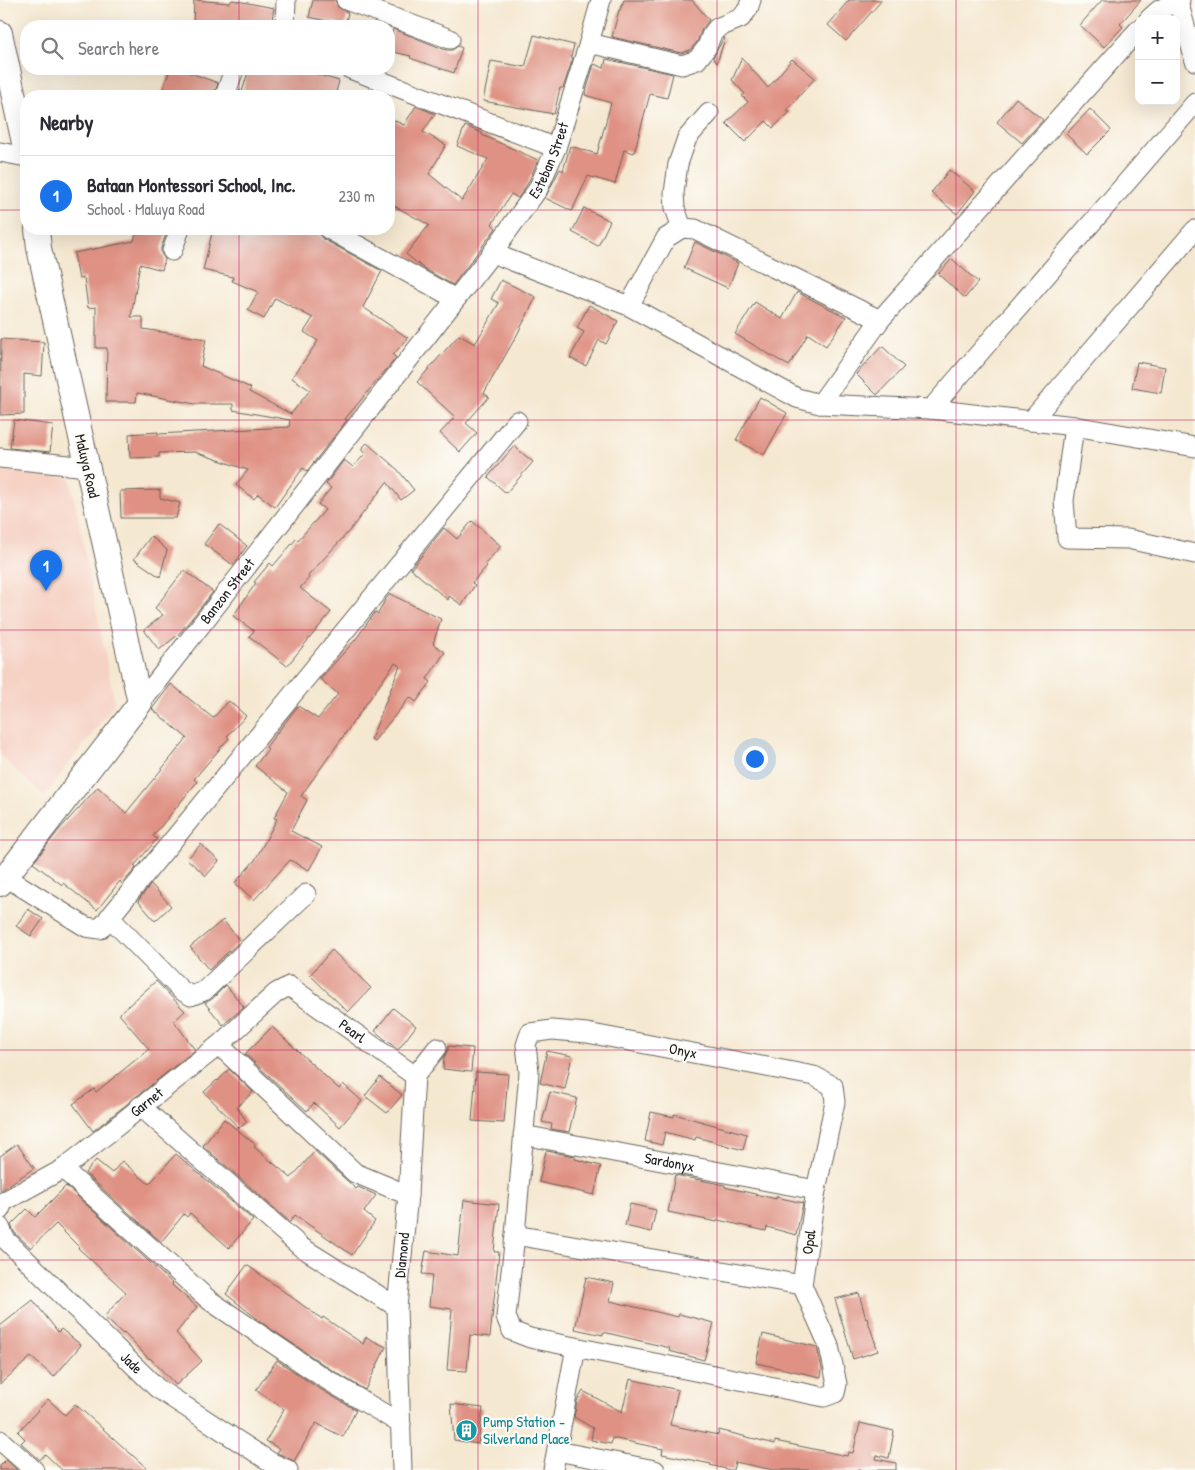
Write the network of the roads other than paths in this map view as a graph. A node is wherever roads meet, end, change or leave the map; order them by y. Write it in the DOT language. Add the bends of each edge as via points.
graph roads {
  1 [pos="286,0"];
  2 [pos="346,0"];
  3 [pos="601,0"];
  4 [pos="752,0"];
  5 [pos="1179,0"];
  6 [pos="1153,15"];
  7 [pos="285,20"];
  8 [pos="0,33"];
  9 [pos="1135,33"];
  10 [pos="450,39"];
  11 [pos="589,43"];
  12 [pos="1195,61"];
  13 [pos="232,75"];
  14 [pos="366,75"];
  15 [pos="227,90"];
  16 [pos="1195,102"];
  17 [pos="709,113"];
  18 [pos="20,125"];
  19 [pos="556,148"];
  20 [pos="0,152"];
  21 [pos="20,156"];
  22 [pos="682,228"];
  23 [pos="1195,230"];
  24 [pos="37,235"];
  25 [pos="178,235"];
  26 [pos="339,235"];
  27 [pos="172,251"];
  28 [pos="492,253"];
  29 [pos="456,299"];
  30 [pos="629,306"];
  31 [pos="880,320"];
  32 [pos="820,404"];
  33 [pos="930,409"];
  34 [pos="517,421"];
  35 [pos="1031,421"];
  36 [pos="1074,426"];
  37 [pos="1195,447"];
  38 [pos="0,458"];
  39 [pos="88,467"];
  40 [pos="1195,554"];
  41 [pos="140,702"];
  42 [pos="3,880"];
  43 [pos="306,894"];
  44 [pos="109,917"];
  45 [pos="288,986"];
  46 [pos="219,1045"];
  47 [pos="437,1048"];
  48 [pos="415,1076"];
  49 [pos="833,1086"];
  50 [pos="140,1106"];
  51 [pos="523,1135"];
  52 [pos="62,1169"];
  53 [pos="816,1190"];
  54 [pos="408,1195"];
  55 [pos="0,1210"];
  56 [pos="0,1227"];
  57 [pos="515,1235"];
  58 [pos="802,1285"];
  59 [pos="397,1307"];
  60 [pos="576,1347"];
  61 [pos="401,1424"];
  62 [pos="0,1440"];
  63 [pos="556,1451"];
  64 [pos="34,1470"];
  65 [pos="288,1470"];
  66 [pos="402,1470"];
  67 [pos="552,1470"];
  68 [pos="655,1470"];
  1 -- 7 [label="street"];
  2 -- 10 [label="street"];
  3 -- 11 [label="street, Esteban Street"];
  4 -- 11 [label="street" via="741,18 717,28 697,60 682,64"];
  5 -- 6 [label="street"];
  5 -- 12 [label="street"];
  8 -- 18 [label="street"];
  9 -- 31 [label="street"];
  11 -- 19 [label="street, Esteban Street"];
  13 -- 15 [label="street"];
  14 -- 19 [label="street"];
  16 -- 33 [label="street"];
  17 -- 22 [label="street" via="687,138 678,164 674,193"];
  19 -- 28 [label="street, Esteban Street" via="538,189"];
  20 -- 21 [label="street"];
  22 -- 30 [label="street" via="666,238"];
  22 -- 31 [label="street" via="695,229"];
  23 -- 35 [label="street"];
  24 -- 39 [label="street, Maluya Road"];
  25 -- 27 [label="street"];
  26 -- 29 [label="street"];
  28 -- 29 [label="street, Esteban Street"];
  28 -- 30 [label="street"];
  29 -- 41 [label="street, Banzon Street"];
  30 -- 32 [label="street" via="797,398"];
  31 -- 32 [label="street"];
  32 -- 33 [label="street"];
  33 -- 35 [label="street"];
  34 -- 44 [label="street"];
  35 -- 36 [label="street"];
  36 -- 37 [label="street"];
  36 -- 40 [label="street" via="1064,501 1067,538 1128,539"];
  38 -- 39 [label="street"];
  39 -- 41 [label="street, Maluya Road"];
  41 -- 42 [label="street, Banzon Street"];
  42 -- 44 [label="street" via="86,927 100,929"];
  43 -- 44 [label="street" via="204,992 191,996 181,990"];
  45 -- 46 [label="street, Garnet" via="276,992"];
  45 -- 48 [label="street, Pearl"];
  46 -- 50 [label="street, Garnet"];
  46 -- 54 [label="street" via="356,1173"];
  47 -- 48 [label="street"];
  48 -- 54 [label="street, Diamond"];
  49 -- 51 [label="street, Onyx" via="814,1076 586,1033 552,1030 530,1033 526,1045 529,1072"];
  49 -- 53 [label="street, Opal" via="835,1102"];
  50 -- 52 [label="street, Garnet"];
  50 -- 59 [label="street" via="302,1247"];
  51 -- 53 [label="street, Sardonyx"];
  51 -- 57 [label="street"];
  52 -- 55 [label="street, Garnet" via="3,1202"];
  52 -- 61 [label="street" via="209,1300 321,1376"];
  53 -- 58 [label="street, Opal"];
  54 -- 59 [label="street, Diamond"];
  56 -- 65 [label="street, Jade" via="5,1240 157,1388 272,1463"];
  57 -- 58 [label="street"];
  57 -- 60 [label="street" via="506,1317 512,1332"];
  58 -- 60 [label="street" via="829,1346 837,1384 836,1393 824,1397"];
  59 -- 61 [label="street, Diamond"];
  60 -- 63 [label="street"];
  61 -- 66 [label="street, Diamond"];
  62 -- 64 [label="street"];
  63 -- 67 [label="street"];
  63 -- 68 [label="street"];
}
